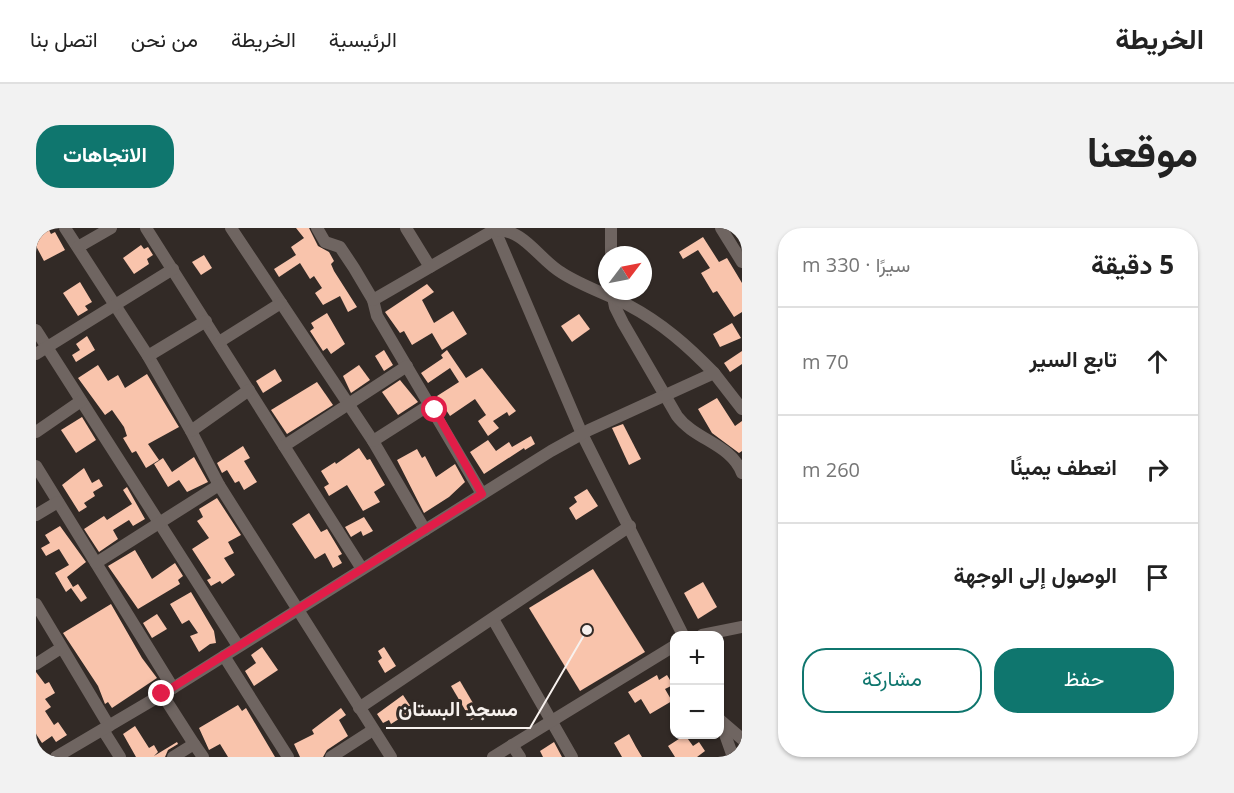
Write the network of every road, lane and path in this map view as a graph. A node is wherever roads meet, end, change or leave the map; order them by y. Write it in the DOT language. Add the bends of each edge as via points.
graph roads {
  1 [pos="66,228"];
  2 [pos="111,228"];
  3 [pos="146,228"];
  4 [pos="317,228"];
  5 [pos="406,228"];
  6 [pos="611,228"];
  7 [pos="721,228"];
  8 [pos="233,229"];
  9 [pos="494,229"];
  10 [pos="611,246"];
  11 [pos="78,247"];
  12 [pos="742,262"];
  13 [pos="429,267"];
  14 [pos="173,269"];
  15 [pos="598,288"];
  16 [pos="373,300"];
  17 [pos="615,300"];
  18 [pos="622,300"];
  19 [pos="281,303"];
  20 [pos="116,306"];
  21 [pos="206,321"];
  22 [pos="36,330"];
  23 [pos="219,342"];
  24 [pos="41,351"];
  25 [pos="148,356"];
  26 [pos="407,366"];
  27 [pos="714,373"];
  28 [pos="249,390"];
  29 [pos="738,392"];
  30 [pos="664,394"];
  31 [pos="81,401"];
  32 [pos="349,404"];
  33 [pos="431,404"];
  34 [pos="742,409"];
  35 [pos="191,430"];
  36 [pos="36,432"];
  37 [pos="582,434"];
  38 [pos="373,441"];
  39 [pos="284,446"];
  40 [pos="36,466"];
  41 [pos="742,473"];
  42 [pos="219,485"];
  43 [pos="482,494"];
  44 [pos="58,502"];
  45 [pos="36,515"];
  46 [pos="159,521"];
  47 [pos="630,526"];
  48 [pos="425,530"];
  49 [pos="96,563"];
  50 [pos="362,569"];
  51 [pos="36,604"];
  52 [pos="297,610"];
  53 [pos="493,619"];
  54 [pos="742,627"];
  55 [pos="681,631"];
  56 [pos="724,631"];
  57 [pos="238,646"];
  58 [pos="61,648"];
  59 [pos="670,649"];
  60 [pos="224,656"];
  61 [pos="36,664"];
  62 [pos="168,691"];
  63 [pos="359,708"];
  64 [pos="552,720"];
  65 [pos="724,723"];
  66 [pos="106,728"];
  67 [pos="373,729"];
  68 [pos="724,731"];
  69 [pos="742,739"];
  70 [pos="194,744"];
  71 [pos="512,745"];
  72 [pos="56,757"];
  73 [pos="120,757"];
  74 [pos="173,757"];
  75 [pos="202,757"];
  76 [pos="288,757"];
  77 [pos="331,757"];
  78 [pos="391,757"];
  79 [pos="493,757"];
  80 [pos="520,757"];
  81 [pos="572,757"];
  82 [pos="733,757"];
  1 -- 11 [label="street"];
  2 -- 11 [label="street"];
  3 -- 14 [label="street"];
  4 -- 16 [label="street" via="325,242 340,247"];
  5 -- 13 [label="street"];
  6 -- 10 [label="street"];
  7 -- 12 [label="street"];
  8 -- 19 [label="street"];
  9 -- 13 [label="street"];
  9 -- 15 [label="street" via="511,231 564,275"];
  9 -- 37 [label="street"];
  11 -- 20 [label="street"];
  13 -- 16 [label="street"];
  14 -- 20 [label="street"];
  14 -- 21 [label="street"];
  16 -- 26 [label="street" via="375,313"];
  17 -- 30 [label="street" via="623,323"];
  18 -- 27 [label="street" via="670,330"];
  19 -- 23 [label="street"];
  19 -- 32 [label="street"];
  20 -- 24 [label="street"];
  20 -- 25 [label="street"];
  21 -- 23 [label="street"];
  21 -- 25 [label="street"];
  22 -- 24 [label="street"];
  23 -- 28 [label="street"];
  24 -- 31 [label="street"];
  25 -- 35 [label="street"];
  26 -- 32 [label="street"];
  26 -- 33 [label="street"];
  27 -- 29 [label="street"];
  27 -- 30 [label="street"];
  28 -- 35 [label="street"];
  28 -- 39 [label="street"];
  29 -- 34 [label="street"];
  30 -- 37 [label="street"];
  30 -- 41 [label="street" via="686,426 725,450"];
  31 -- 36 [label="street"];
  31 -- 46 [label="street"];
  32 -- 38 [label="street"];
  32 -- 39 [label="street"];
  33 -- 38 [label="street"];
  33 -- 43 [label="street"];
  35 -- 42 [label="street"];
  37 -- 43 [label="street"];
  37 -- 47 [label="street"];
  38 -- 48 [label="street"];
  39 -- 50 [label="street"];
  40 -- 44 [label="street"];
  42 -- 46 [label="street"];
  42 -- 52 [label="street"];
  43 -- 48 [label="street"];
  44 -- 45 [label="street"];
  44 -- 49 [label="street"];
  46 -- 49 [label="street"];
  46 -- 57 [label="street"];
  47 -- 53 [label="street"];
  47 -- 55 [label="street"];
  48 -- 50 [label="street"];
  49 -- 62 [label="street"];
  50 -- 52 [label="street"];
  51 -- 58 [label="street"];
  52 -- 57 [label="street"];
  52 -- 63 [label="street"];
  53 -- 63 [label="street"];
  53 -- 64 [label="street"];
  54 -- 56 [label="street"];
  57 -- 60 [label="street"];
  58 -- 61 [label="street"];
  58 -- 66 [label="street"];
  59 -- 64 [label="street"];
  60 -- 62 [label="street"];
  60 -- 76 [label="street"];
  62 -- 66 [label="street"];
  62 -- 70 [label="street"];
  63 -- 67 [label="street"];
  64 -- 71 [label="street"];
  64 -- 81 [label="street"];
  65 -- 69 [label="street"];
  66 -- 72 [label="street"];
  66 -- 73 [label="street"];
  67 -- 77 [label="street"];
  67 -- 78 [label="street"];
  68 -- 82 [label="street"];
  70 -- 74 [label="street"];
  70 -- 75 [label="street"];
  71 -- 79 [label="street"];
  71 -- 80 [label="street"];
}
